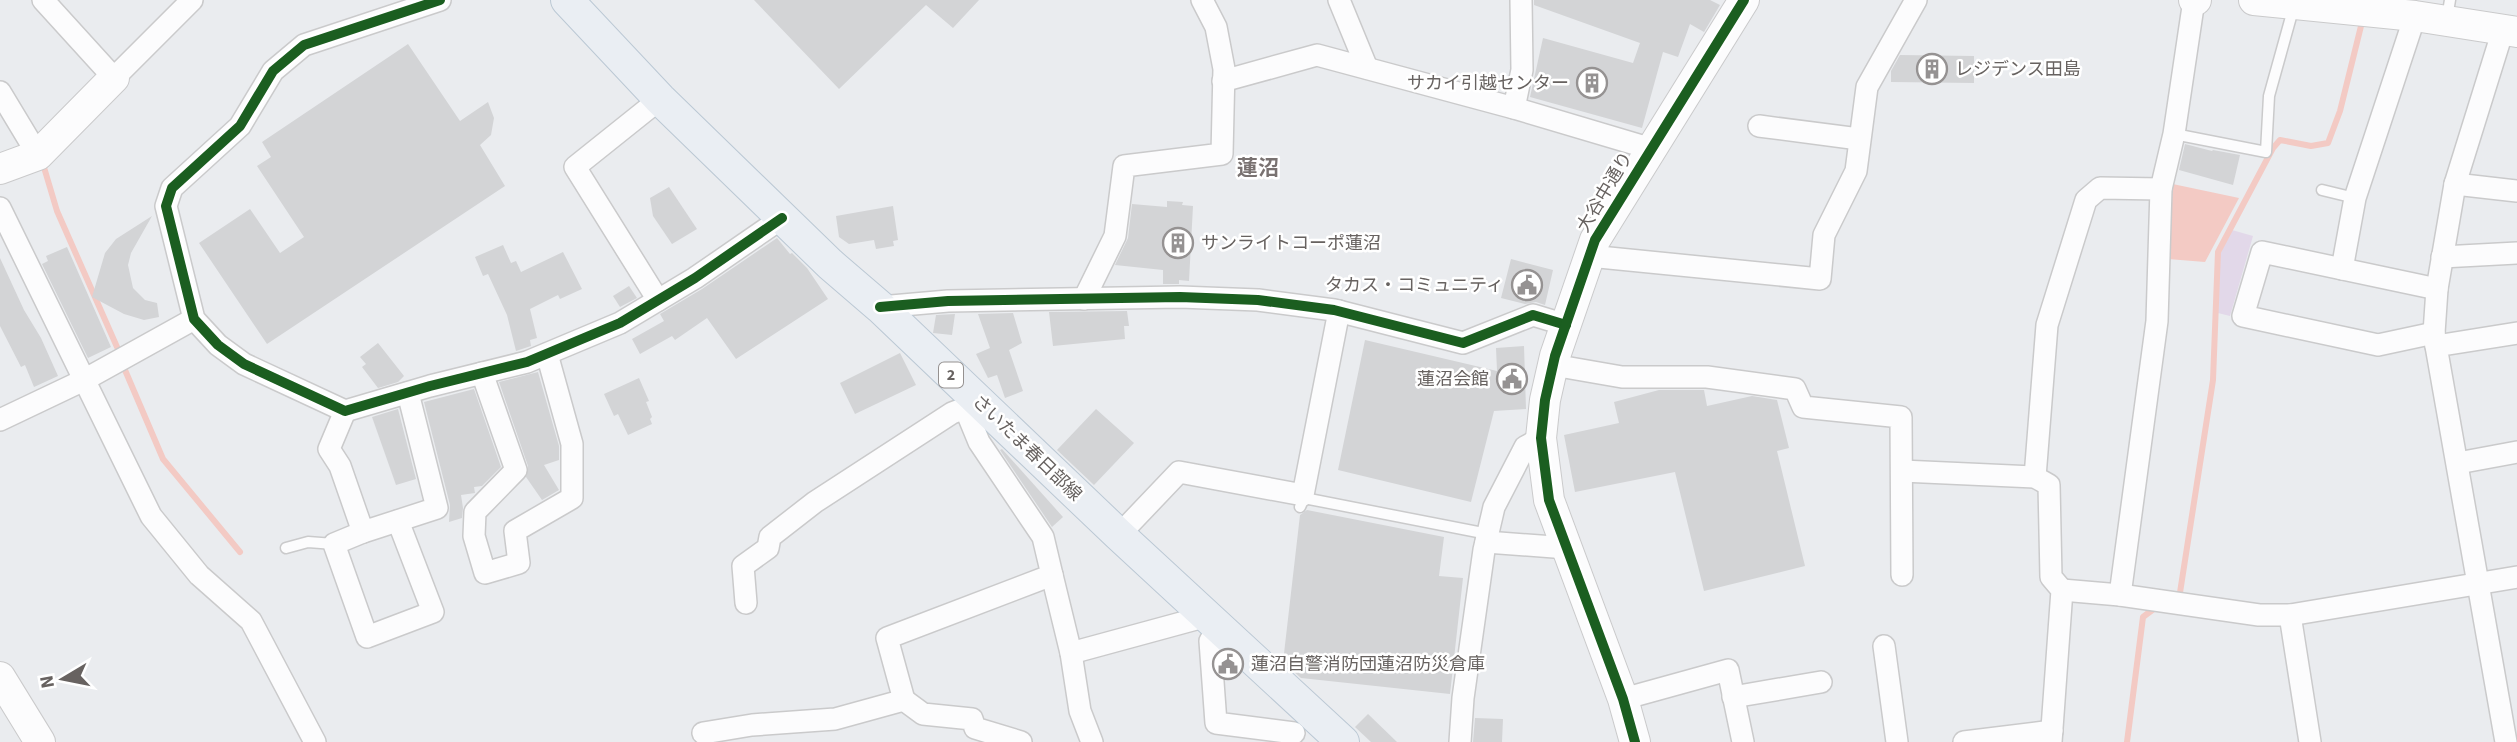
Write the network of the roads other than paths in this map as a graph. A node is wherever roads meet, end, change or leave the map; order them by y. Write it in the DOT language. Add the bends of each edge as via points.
graph roads {
  1 [pos="43,0"];
  2 [pos="440,0"];
  3 [pos="567,0"];
  4 [pos="1202,0"];
  5 [pos="1339,0"];
  6 [pos="1521,0"];
  7 [pos="1744,0"];
  8 [pos="1916,0"];
  9 [pos="2194,0"];
  10 [pos="2254,0"];
  11 [pos="2305,3"];
  12 [pos="179,4"];
  13 [pos="2448,10"];
  14 [pos="2415,16"];
  15 [pos="2510,31"];
  16 [pos="1367,68"];
  17 [pos="114,78"];
  18 [pos="1223,81"];
  19 [pos="0,92"];
  20 [pos="660,99"];
  21 [pos="1514,108"];
  22 [pos="1759,126"];
  23 [pos="2174,134"];
  24 [pos="1859,139"];
  25 [pos="1652,149"];
  26 [pos="38,155"];
  27 [pos="0,169"];
  28 [pos="2455,184"];
  29 [pos="2161,189"];
  30 [pos="2322,190"];
  31 [pos="2517,191"];
  32 [pos="2355,198"];
  33 [pos="0,208"];
  34 [pos="782,218"];
  35 [pos="2517,253"];
  36 [pos="1589,256"];
  37 [pos="2442,257"];
  38 [pos="2342,269"];
  39 [pos="2437,289"];
  40 [pos="1084,299"];
  41 [pos="658,300"];
  42 [pos="880,307"];
  43 [pos="1339,311"];
  44 [pos="194,319"];
  45 [pos="1566,325"];
  46 [pos="2517,333"];
  47 [pos="2435,340"];
  48 [pos="547,354"];
  49 [pos="1553,365"];
  50 [pos="482,373"];
  51 [pos="84,380"];
  52 [pos="408,393"];
  53 [pos="970,403"];
  54 [pos="345,411"];
  55 [pos="0,420"];
  56 [pos="1541,438"];
  57 [pos="2517,453"];
  58 [pos="2458,463"];
  59 [pos="1902,471"];
  60 [pos="2035,477"];
  61 [pos="1300,507"];
  62 [pos="398,521"];
  63 [pos="363,532"];
  64 [pos="1119,535"];
  65 [pos="1487,538"];
  66 [pos="334,544"];
  67 [pos="286,548"];
  68 [pos="1567,548"];
  69 [pos="1052,575"];
  70 [pos="1902,575"];
  71 [pos="2517,577"];
  72 [pos="2479,583"];
  73 [pos="2063,590"];
  74 [pos="2120,595"];
  75 [pos="746,603"];
  76 [pos="2290,615"];
  77 [pos="1213,622"];
  78 [pos="1884,646"];
  79 [pos="1071,653"];
  80 [pos="0,677"];
  81 [pos="1821,682"];
  82 [pos="1733,697"];
  83 [pos="1623,699"];
  84 [pos="904,700"];
  85 [pos="703,733"];
  86 [pos="750,733"];
  87 [pos="1312,735"];
  88 [pos="2052,736"];
  89 [pos="40,742"];
  90 [pos="315,742"];
  91 [pos="1021,742"];
  92 [pos="1092,742"];
  93 [pos="1460,742"];
  94 [pos="1635,742"];
  95 [pos="1743,742"];
  96 [pos="1897,742"];
  97 [pos="1964,742"];
  98 [pos="2310,742"];
  99 [pos="2506,742"];
  1 -- 17 [label="street"];
  2 -- 44 [label="street" via="304,45 273,71 240,126 172,188 166,206"];
  3 -- 20 [label="main road, さいたま春日部線 / 2"];
  4 -- 18 [label="street" via="1216,27"];
  5 -- 16 [label="street"];
  6 -- 21 [label="street" via="1522,70"];
  7 -- 25 [label="street, 大谷中通り"];
  8 -- 24 [label="street" via="1867,87"];
  9 -- 23 [label="street"];
  10 -- 11 [label="street"];
  11 -- 14 [label="street"];
  11 -- 23 [label="lane" via="2269,96 2266,152"];
  12 -- 17 [label="street"];
  13 -- 14 [label="street"];
  13 -- 15 [label="street"];
  14 -- 32 [label="street"];
  15 -- 28 [label="street"];
  16 -- 18 [label="street" via="1317,54"];
  16 -- 21 [label="street"];
  17 -- 26 [label="street"];
  18 -- 40 [label="street" via="1222,153 1124,166 1115,236"];
  19 -- 26 [label="street"];
  20 -- 34 [label="main road, さいたま春日部線 / 2"];
  20 -- 41 [label="street" via="575,167"];
  21 -- 25 [label="street"];
  22 -- 24 [label="street"];
  23 -- 29 [label="street"];
  24 -- 36 [label="street" via="1856,172 1824,235 1820,279"];
  25 -- 36 [label="street, 大谷中通り"];
  26 -- 27 [label="street"];
  28 -- 31 [label="street"];
  28 -- 37 [label="street"];
  29 -- 60 [label="street" via="2100,188 2086,200 2047,325"];
  29 -- 74 [label="street" via="2157,321"];
  30 -- 32 [label="lane"];
  32 -- 38 [label="street"];
  33 -- 51 [label="street"];
  34 -- 41 [label="street"];
  34 -- 42 [label="main road, さいたま春日部線 / 2"];
  35 -- 37 [label="street"];
  36 -- 45 [label="street, 大谷中通り"];
  37 -- 39 [label="street"];
  38 -- 39 [label="street"];
  38 -- 47 [label="street" via="2262,252 2243,316 2378,345"];
  39 -- 47 [label="street"];
  40 -- 42 [label="street"];
  40 -- 43 [label="street" via="1258,300"];
  41 -- 48 [label="street" via="620,323"];
  42 -- 53 [label="main road, さいたま春日部線 / 2"];
  43 -- 45 [label="street" via="1463,343 1533,315"];
  43 -- 64 [label="street" via="1303,495 1179,472"];
  44 -- 51 [label="street"];
  44 -- 54 [label="street" via="244,364"];
  45 -- 49 [label="street, 大谷中通り"];
  46 -- 47 [label="street"];
  47 -- 58 [label="street"];
  48 -- 50 [label="street"];
  48 -- 50 [label="street" via="572,444 572,498 514,531 519,563 485,573 474,536 475,512 516,470"];
  49 -- 56 [label="street, 大谷中通り"];
  49 -- 59 [label="street" via="1622,377 1707,377 1794,389 1803,407 1901,417"];
  50 -- 52 [label="street"];
  51 -- 55 [label="street"];
  51 -- 90 [label="street" via="151,516 199,575 251,621"];
  52 -- 54 [label="street"];
  52 -- 62 [label="street" via="437,508"];
  53 -- 64 [label="main road, さいたま春日部線 / 2"];
  53 -- 69 [label="street" via="979,442 1043,537"];
  53 -- 75 [label="street" via="770,537 768,548 743,566"];
  54 -- 63 [label="street" via="329,449 340,466"];
  56 -- 65 [label="street" via="1525,447 1494,507"];
  56 -- 68 [label="street, 大谷中通り" via="1549,500"];
  57 -- 58 [label="street"];
  58 -- 72 [label="street"];
  59 -- 60 [label="street"];
  59 -- 70 [label="street"];
  60 -- 73 [label="street" via="2049,485 2051,577"];
  61 -- 65 [label="lane" via="1304,498"];
  62 -- 63 [label="street"];
  62 -- 66 [label="street" via="433,612 367,637"];
  63 -- 66 [label="street"];
  64 -- 77 [label="main road, さいたま春日部線 / 2"];
  65 -- 68 [label="street"];
  65 -- 93 [label="street"];
  66 -- 67 [label="lane" via="308,542"];
  68 -- 83 [label="street, 大谷中通り"];
  69 -- 79 [label="street"];
  69 -- 84 [label="street" via="887,638"];
  71 -- 72 [label="street"];
  72 -- 76 [label="street"];
  72 -- 99 [label="street"];
  73 -- 74 [label="street"];
  73 -- 88 [label="street"];
  74 -- 76 [label="street" via="2259,615"];
  76 -- 98 [label="street"];
  77 -- 79 [label="street"];
  77 -- 87 [label="main road, さいたま春日部線 / 2"];
  77 -- 87 [label="street" via="1210,641 1216,723"];
  78 -- 96 [label="street"];
  79 -- 92 [label="street" via="1080,711"];
  80 -- 89 [label="street"];
  81 -- 82 [label="street"];
  82 -- 83 [label="street" via="1728,670"];
  82 -- 95 [label="street"];
  83 -- 94 [label="street, 大谷中通り"];
  84 -- 86 [label="street" via="835,719"];
  84 -- 91 [label="street" via="923,714 972,719 975,728"];
  85 -- 86 [label="street"];
  88 -- 97 [label="street"];
}
